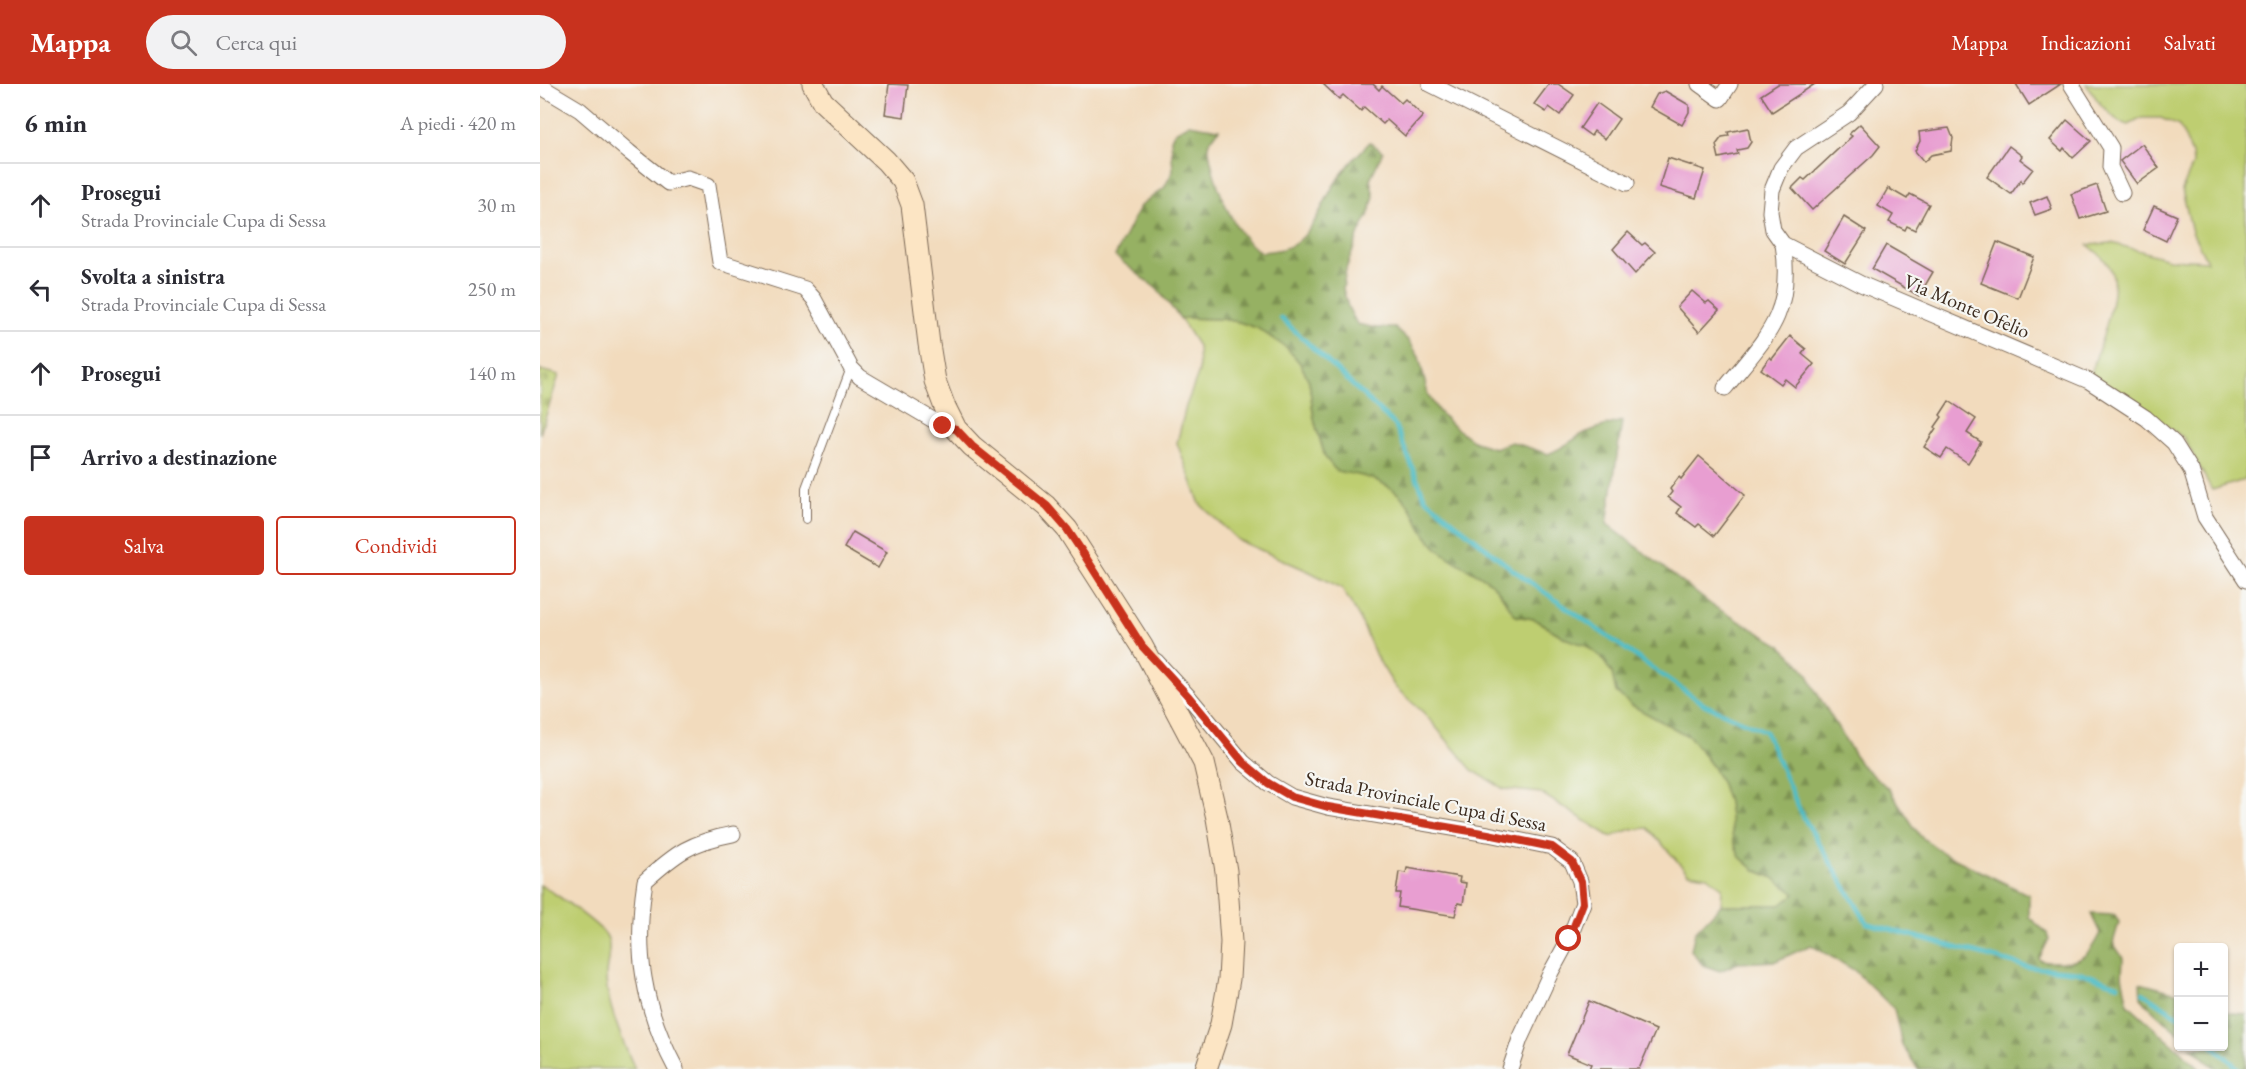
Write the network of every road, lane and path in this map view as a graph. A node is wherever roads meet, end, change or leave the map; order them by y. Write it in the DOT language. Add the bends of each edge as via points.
graph roads {
  1 [pos="813,84"];
  2 [pos="1430,84"];
  3 [pos="1699,84"];
  4 [pos="1730,84"];
  5 [pos="1876,84"];
  6 [pos="2071,84"];
  7 [pos="540,86"];
  8 [pos="1627,183"];
  9 [pos="2122,193"];
  10 [pos="1783,244"];
  11 [pos="851,368"];
  12 [pos="1725,388"];
  13 [pos="956,429"];
  14 [pos="806,519"];
  15 [pos="2246,580"];
  16 [pos="1142,646"];
  17 [pos="733,834"];
  18 [pos="676,1069"];
  19 [pos="1206,1069"];
  20 [pos="1510,1069"];
  1 -- 13 [label="street" via="823,102 903,181 912,205 935,381"];
  2 -- 8 [label="street"];
  3 -- 4 [label="street" via="1720,99"];
  5 -- 10 [label="street" via="1849,112 1796,148 1781,168 1772,190 1770,212 1773,230"];
  6 -- 9 [label="street" via="2111,148 2110,168"];
  7 -- 11 [label="street" via="580,110 668,183 688,178 708,185 720,262 805,289"];
  10 -- 12 [label="street" via="1780,311 1773,328"];
  10 -- 15 [label="street, Via Monte Ofelio" via="1861,284 2089,381 2146,418 2174,443 2191,470 2205,517"];
  11 -- 13 [label="street" via="943,426"];
  11 -- 14 [label="lane" via="806,488"];
  13 -- 16 [label="street" via="1047,506 1067,529"];
  16 -- 19 [label="street" via="1204,763 1218,818 1231,942 1221,1024"];
  16 -- 20 [label="street, Strada Provinciale Cupa di Sessa" via="1243,762 1292,797 1328,807 1552,847 1572,862 1581,881 1583,903"];
  17 -- 18 [label="street" via="698,842 673,856 645,881 640,941 645,993"];
}
